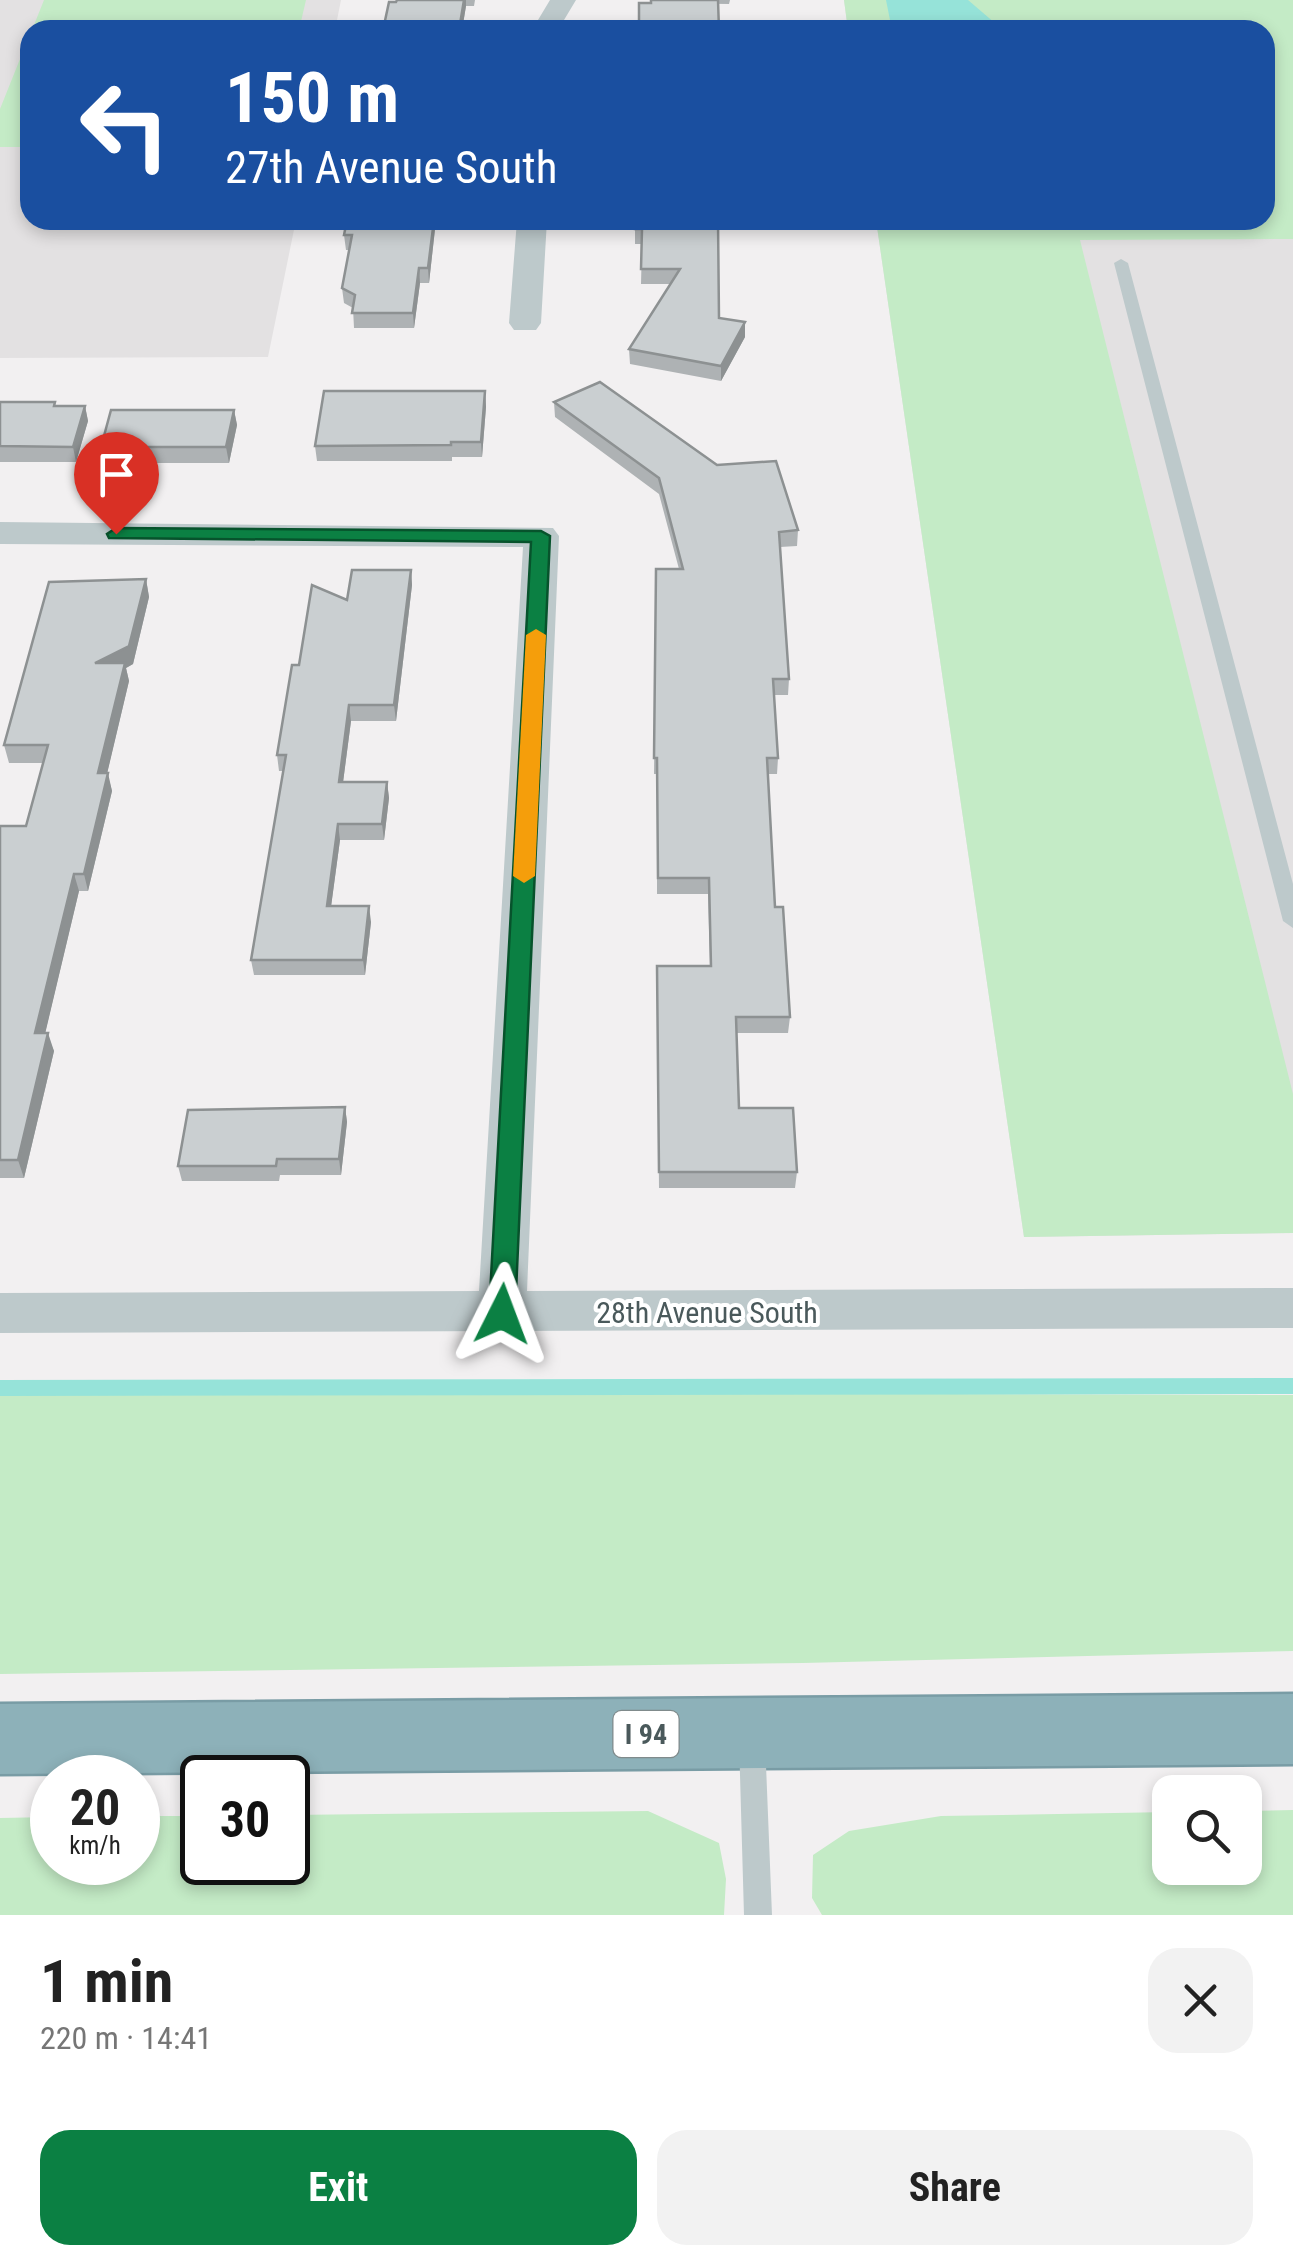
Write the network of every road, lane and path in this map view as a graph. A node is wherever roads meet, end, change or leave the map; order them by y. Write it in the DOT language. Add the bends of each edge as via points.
graph roads {
  1 [pos="531,230"];
  2 [pos="1121,263"];
  3 [pos="525,323"];
  4 [pos="0,533"];
  5 [pos="1293,921"];
  6 [pos="1293,1308"];
  7 [pos="0,1314"];
  8 [pos="502,1314"];
  9 [pos="1293,1729"];
  10 [pos="752,1733"];
  11 [pos="0,1739"];
  12 [pos="758,1915"];
  1 -- 3 [label="street"];
  2 -- 5 [label="lane"];
  4 -- 8 [label="street" via="541,536"];
  6 -- 8 [label="street, 28th Avenue South"];
  7 -- 8 [label="street, 28th Avenue South"];
  9 -- 10 [label="highway, I 94"];
  10 -- 11 [label="highway, I 94"];
  10 -- 12 [label="lane"];
}
